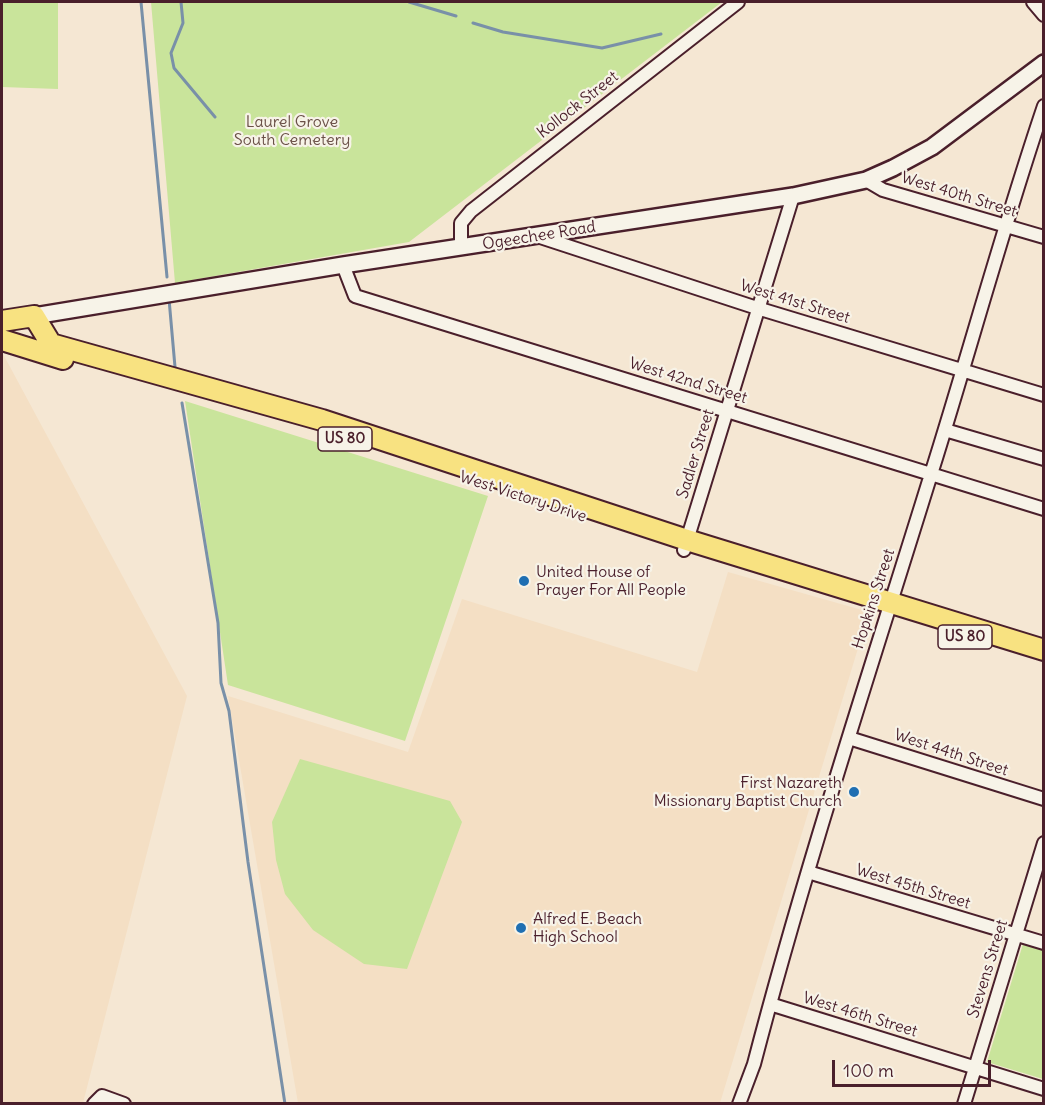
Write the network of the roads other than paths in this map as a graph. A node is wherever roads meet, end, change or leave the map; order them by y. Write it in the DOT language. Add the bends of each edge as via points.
graph roads {
  1 [pos="738,2"];
  2 [pos="1033,2"];
  3 [pos="1044,15"];
  4 [pos="1041,70"];
  5 [pos="1044,106"];
  6 [pos="866,180"];
  7 [pos="793,196"];
  8 [pos="1003,226"];
  9 [pos="537,236"];
  10 [pos="1044,237"];
  11 [pos="461,248"];
  12 [pos="343,265"];
  13 [pos="757,308"];
  14 [pos="34,316"];
  15 [pos="2,321"];
  16 [pos="2,340"];
  17 [pos="963,370"];
  18 [pos="1044,395"];
  19 [pos="726,410"];
  20 [pos="945,430"];
  21 [pos="1044,459"];
  22 [pos="932,474"];
  23 [pos="1044,509"];
  24 [pos="686,545"];
  25 [pos="889,607"];
  26 [pos="1044,650"];
  27 [pos="1044,661"];
  28 [pos="849,738"];
  29 [pos="1044,799"];
  30 [pos="1044,843"];
  31 [pos="808,872"];
  32 [pos="1015,935"];
  33 [pos="1044,943"];
  34 [pos="770,1004"];
  35 [pos="975,1068"];
  36 [pos="1044,1089"];
  37 [pos="98,1100"];
  38 [pos="124,1104"];
  39 [pos="739,1104"];
  40 [pos="964,1104"];
  1 -- 11 [label="street, Kollock Street" via="471,211 461,223"];
  2 -- 3 [label="street"];
  4 -- 6 [label="street, Ogeechee Road" via="932,147"];
  5 -- 8 [label="street, Hopkins Street"];
  6 -- 7 [label="street, Ogeechee Road"];
  6 -- 8 [label="street, West 40th Street" via="883,190"];
  7 -- 9 [label="street, Ogeechee Road"];
  7 -- 13 [label="street, Sadler Street"];
  8 -- 10 [label="street, West 40th Street"];
  8 -- 17 [label="street, Hopkins Street"];
  9 -- 11 [label="street, Ogeechee Road"];
  9 -- 13 [label="street, West 41st Street"];
  11 -- 12 [label="street, Ogeechee Road"];
  12 -- 14 [label="street, Ogeechee Road"];
  12 -- 19 [label="street, West 42nd Street" via="355,296"];
  13 -- 17 [label="street, West 41st Street"];
  13 -- 19 [label="street, Sadler Street"];
  14 -- 15 [label="main road, Ogeechee Road"];
  14 -- 24 [label="main road, West Victory Drive / US 80" via="51,344 322,420"];
  16 -- 24 [label="main road, West Victory Drive / US 80" via="319,430"];
  17 -- 18 [label="street, West 41st Street"];
  17 -- 20 [label="street, Hopkins Street"];
  19 -- 22 [label="street, West 42nd Street"];
  19 -- 24 [label="street, Sadler Street"];
  20 -- 21 [label="street"];
  20 -- 22 [label="street, Hopkins Street"];
  22 -- 23 [label="street, West 42nd Street"];
  22 -- 25 [label="street, Hopkins Street"];
  24 -- 25 [label="main road, West Victory Drive / US 80"];
  25 -- 26 [label="main road, West Victory Drive / US 80"];
  25 -- 27 [label="main road, West Victory Drive / US 80"];
  25 -- 28 [label="street, Hopkins Street"];
  28 -- 29 [label="street, West 44th Street"];
  28 -- 31 [label="street, Hopkins Street"];
  30 -- 32 [label="street, Stevens Street"];
  31 -- 32 [label="street, West 45th Street"];
  31 -- 34 [label="street, Hopkins Street"];
  32 -- 33 [label="street, West 45th Street"];
  32 -- 35 [label="street, Stevens Street"];
  34 -- 35 [label="street, West 46th Street"];
  34 -- 39 [label="street, Hopkins Street"];
  35 -- 36 [label="street, West 46th Street"];
  35 -- 40 [label="street, Stevens Street"];
  37 -- 38 [label="street"];
}
